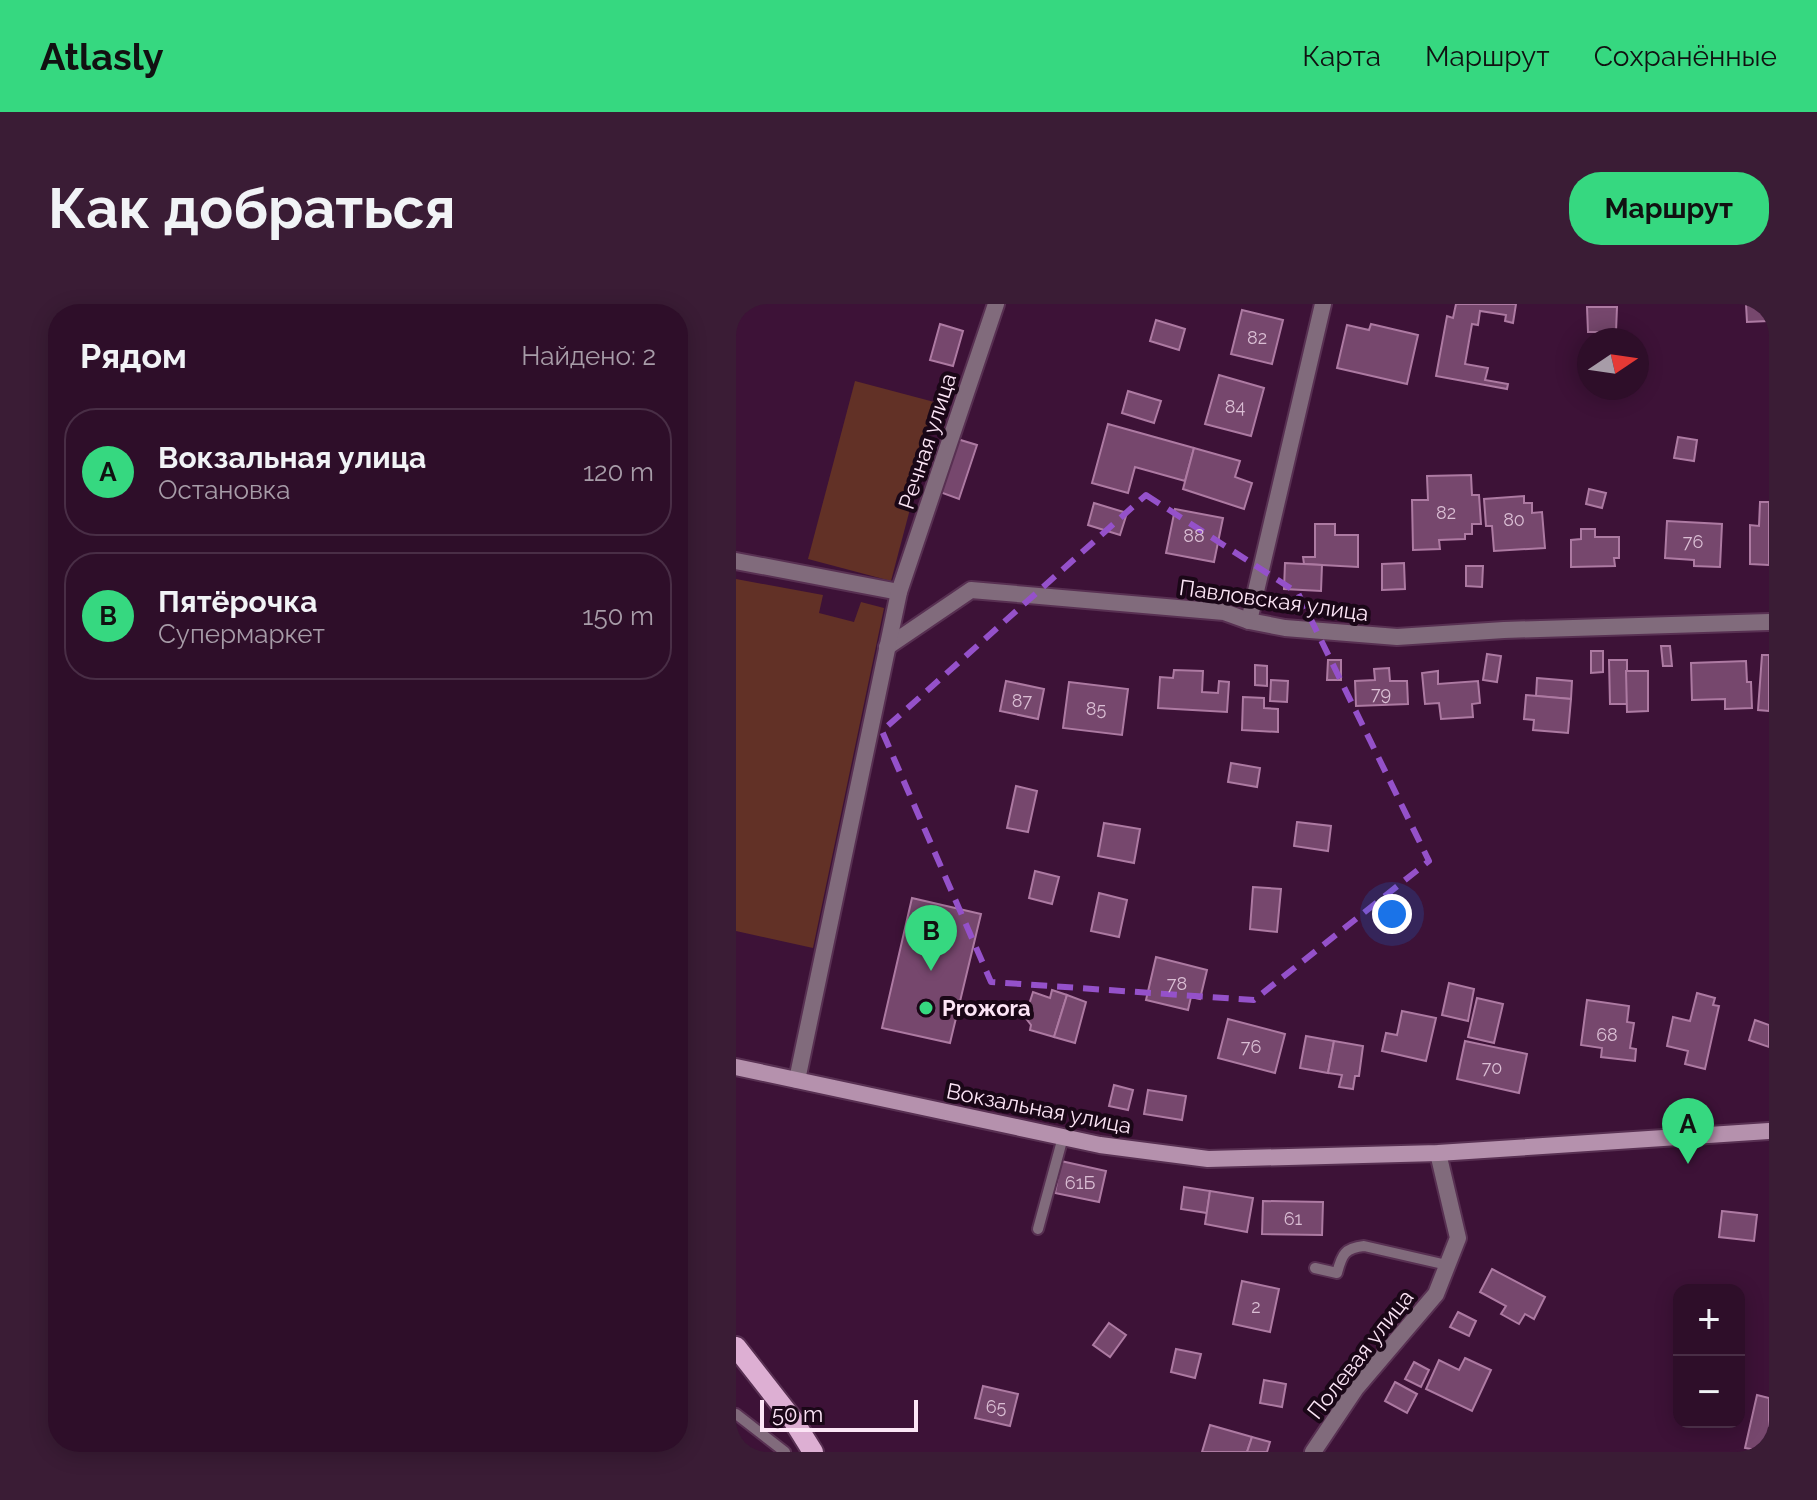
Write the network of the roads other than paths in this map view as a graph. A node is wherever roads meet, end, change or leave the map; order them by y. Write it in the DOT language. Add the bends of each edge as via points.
graph roads {
  1 [pos="996,304"];
  2 [pos="1323,304"];
  3 [pos="736,561"];
  4 [pos="899,592"];
  5 [pos="1249,621"];
  6 [pos="1769,622"];
  7 [pos="887,647"];
  8 [pos="736,1067"];
  9 [pos="797,1080"];
  10 [pos="1769,1131"];
  11 [pos="1063,1137"];
  12 [pos="1438,1153"];
  13 [pos="1038,1229"];
  14 [pos="1447,1265"];
  15 [pos="1315,1268"];
  16 [pos="736,1347"];
  17 [pos="736,1414"];
  18 [pos="785,1452"];
  19 [pos="813,1452"];
  20 [pos="1313,1452"];
  1 -- 4 [label="street, Речная улица"];
  2 -- 5 [label="street"];
  3 -- 4 [label="street"];
  4 -- 7 [label="street, Речная улица"];
  5 -- 6 [label="street, Павловская улица" via="1397,637"];
  5 -- 7 [label="street, Павловская улица" via="1224,612 971,590"];
  7 -- 9 [label="street, Речная улица"];
  8 -- 9 [label="street, Вокзальная улица"];
  9 -- 11 [label="street, Вокзальная улица"];
  10 -- 12 [label="street, Вокзальная улица"];
  11 -- 12 [label="street, Вокзальная улица" via="1208,1159"];
  11 -- 13 [label="lane"];
  12 -- 14 [label="street, Полевая улица" via="1458,1238"];
  14 -- 15 [label="lane" via="1364,1246 1342,1254 1337,1273"];
  14 -- 20 [label="street, Полевая улица" via="1436,1294 1356,1388"];
  16 -- 19 [label="main road"];
  17 -- 18 [label="lane"];
}
